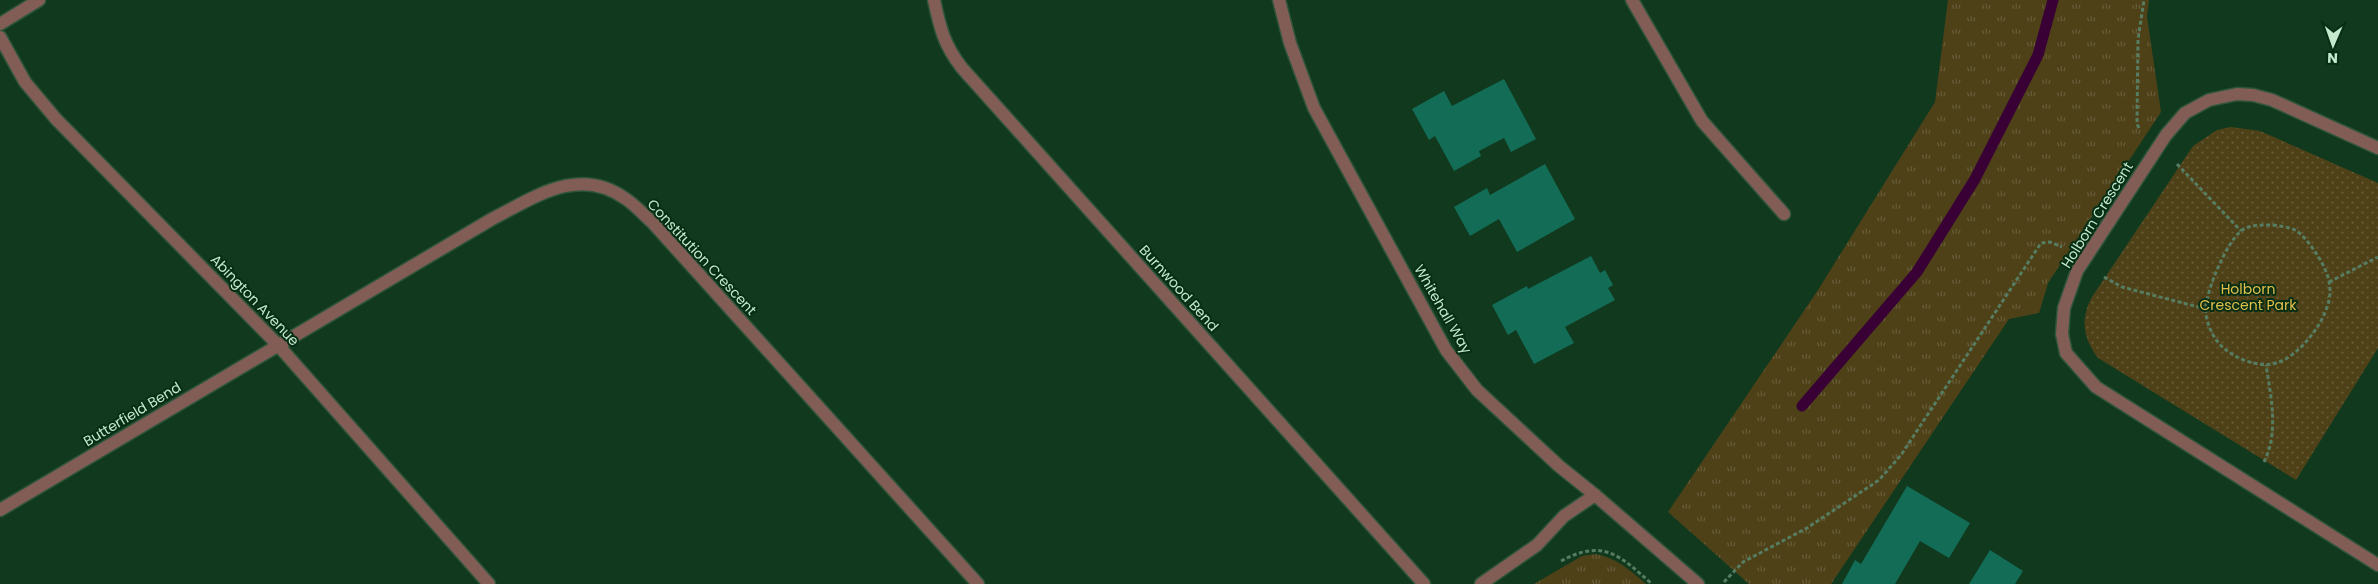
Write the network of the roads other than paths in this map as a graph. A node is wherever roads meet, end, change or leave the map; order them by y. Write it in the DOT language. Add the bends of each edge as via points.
graph roads {
  1 [pos="40,0"];
  2 [pos="934,0"];
  3 [pos="1279,0"];
  4 [pos="1632,0"];
  5 [pos="0,24"];
  6 [pos="0,37"];
  7 [pos="2378,148"];
  8 [pos="1784,214"];
  9 [pos="278,345"];
  10 [pos="1595,495"];
  11 [pos="0,510"];
  12 [pos="2378,565"];
  13 [pos="490,584"];
  14 [pos="978,584"];
  15 [pos="1424,584"];
  16 [pos="1481,584"];
  17 [pos="1698,584"];
  1 -- 5 [label="street"];
  2 -- 15 [label="street, Burnwood Bend" via="941,33 949,52 962,68"];
  3 -- 10 [label="street, Whitehall Way" via="1290,43 1314,108 1446,350 1477,390"];
  4 -- 8 [label="street" via="1702,121"];
  6 -- 9 [label="street, Abington Avenue" via="25,82 56,119"];
  7 -- 12 [label="street, Holborn Crescent" via="2272,100 2237,94 2209,100 2185,114 2166,135 2077,272 2064,308 2062,334 2066,353 2096,387"];
  9 -- 11 [label="street, Butterfield Bend"];
  9 -- 13 [label="street, Abington Avenue"];
  9 -- 14 [label="street, Constitution Crescent" via="541,193 571,183 597,186 625,198 652,222"];
  10 -- 16 [label="street" via="1564,516 1537,545"];
  10 -- 17 [label="street, Whitehall Way"];
}
